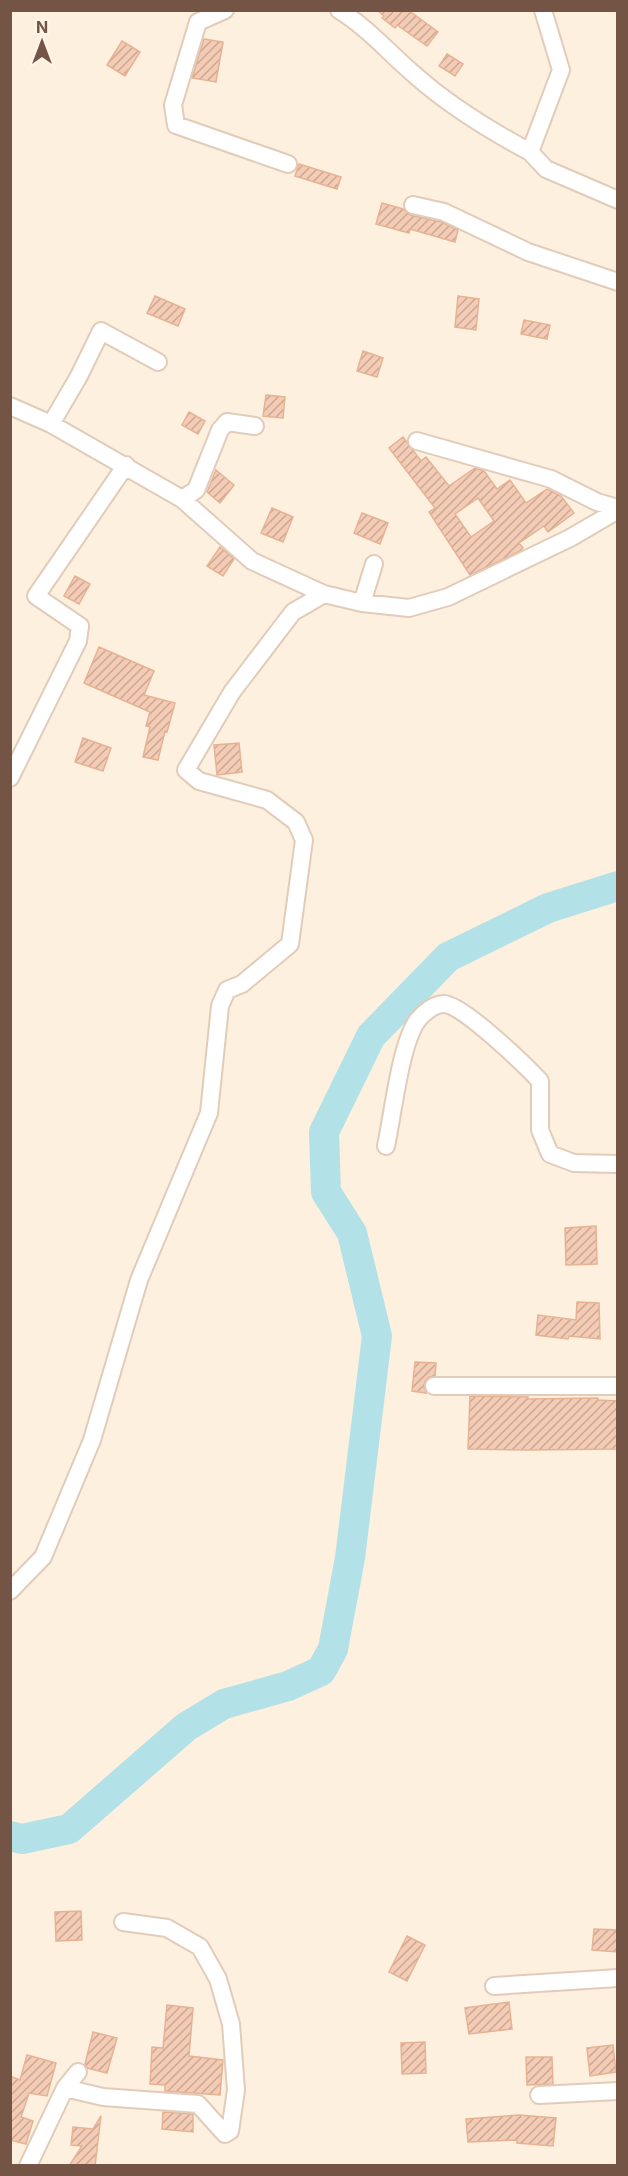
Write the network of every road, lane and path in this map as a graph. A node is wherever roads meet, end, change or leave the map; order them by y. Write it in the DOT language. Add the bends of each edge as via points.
graph roads {
  1 [pos="225,10"];
  2 [pos="339,10"];
  3 [pos="543,10"];
  4 [pos="530,152"];
  5 [pos="288,164"];
  6 [pos="618,200"];
  7 [pos="414,205"];
  8 [pos="618,282"];
  9 [pos="159,362"];
  10 [pos="10,406"];
  11 [pos="51,423"];
  12 [pos="255,426"];
  13 [pos="417,441"];
  14 [pos="126,465"];
  15 [pos="182,499"];
  16 [pos="618,509"];
  17 [pos="374,564"];
  18 [pos="324,594"];
  19 [pos="362,603"];
  20 [pos="10,778"];
  21 [pos="386,1146"];
  22 [pos="618,1164"];
  23 [pos="434,1386"];
  24 [pos="618,1386"];
  25 [pos="10,1591"];
  26 [pos="123,1922"];
  27 [pos="618,1978"];
  28 [pos="494,1986"];
  29 [pos="78,2072"];
  30 [pos="65,2088"];
  31 [pos="618,2091"];
  32 [pos="539,2095"];
  33 [pos="28,2166"];
  1 -- 5 [label="street" via="198,22 173,105 176,125"];
  2 -- 4 [label="street" via="478,124"];
  3 -- 4 [label="street" via="561,70"];
  4 -- 6 [label="street" via="546,169"];
  7 -- 8 [label="street" via="444,212 528,252"];
  9 -- 11 [label="street" via="100,331"];
  10 -- 11 [label="street"];
  11 -- 14 [label="street"];
  12 -- 15 [label="street" via="228,422 220,430 196,490"];
  13 -- 16 [label="street" via="551,479"];
  14 -- 15 [label="street"];
  14 -- 20 [label="street" via="36,596 80,626 78,641"];
  15 -- 18 [label="street" via="252,561"];
  16 -- 19 [label="street" via="570,538 448,597 409,608"];
  17 -- 19 [label="street"];
  18 -- 19 [label="street"];
  18 -- 25 [label="street" via="293,612 232,692 186,770 199,781 267,800 296,822 304,840 290,944 242,984 227,990 223,998 209,1113 139,1280 92,1440 43,1557"];
  21 -- 22 [label="street" via="407,1043 418,1020 431,1007 445,1004 463,1011 540,1081 540,1130 550,1154 574,1163"];
  23 -- 24 [label="street"];
  26 -- 30 [label="street" via="167,1928 192,1942 200,1947 218,1979 232,2035 236,2090 230,2131 225,2133 198,2104 103,2097"];
  27 -- 28 [label="street"];
  29 -- 30 [label="street"];
  30 -- 33 [label="street"];
  31 -- 32 [label="street"];
}
